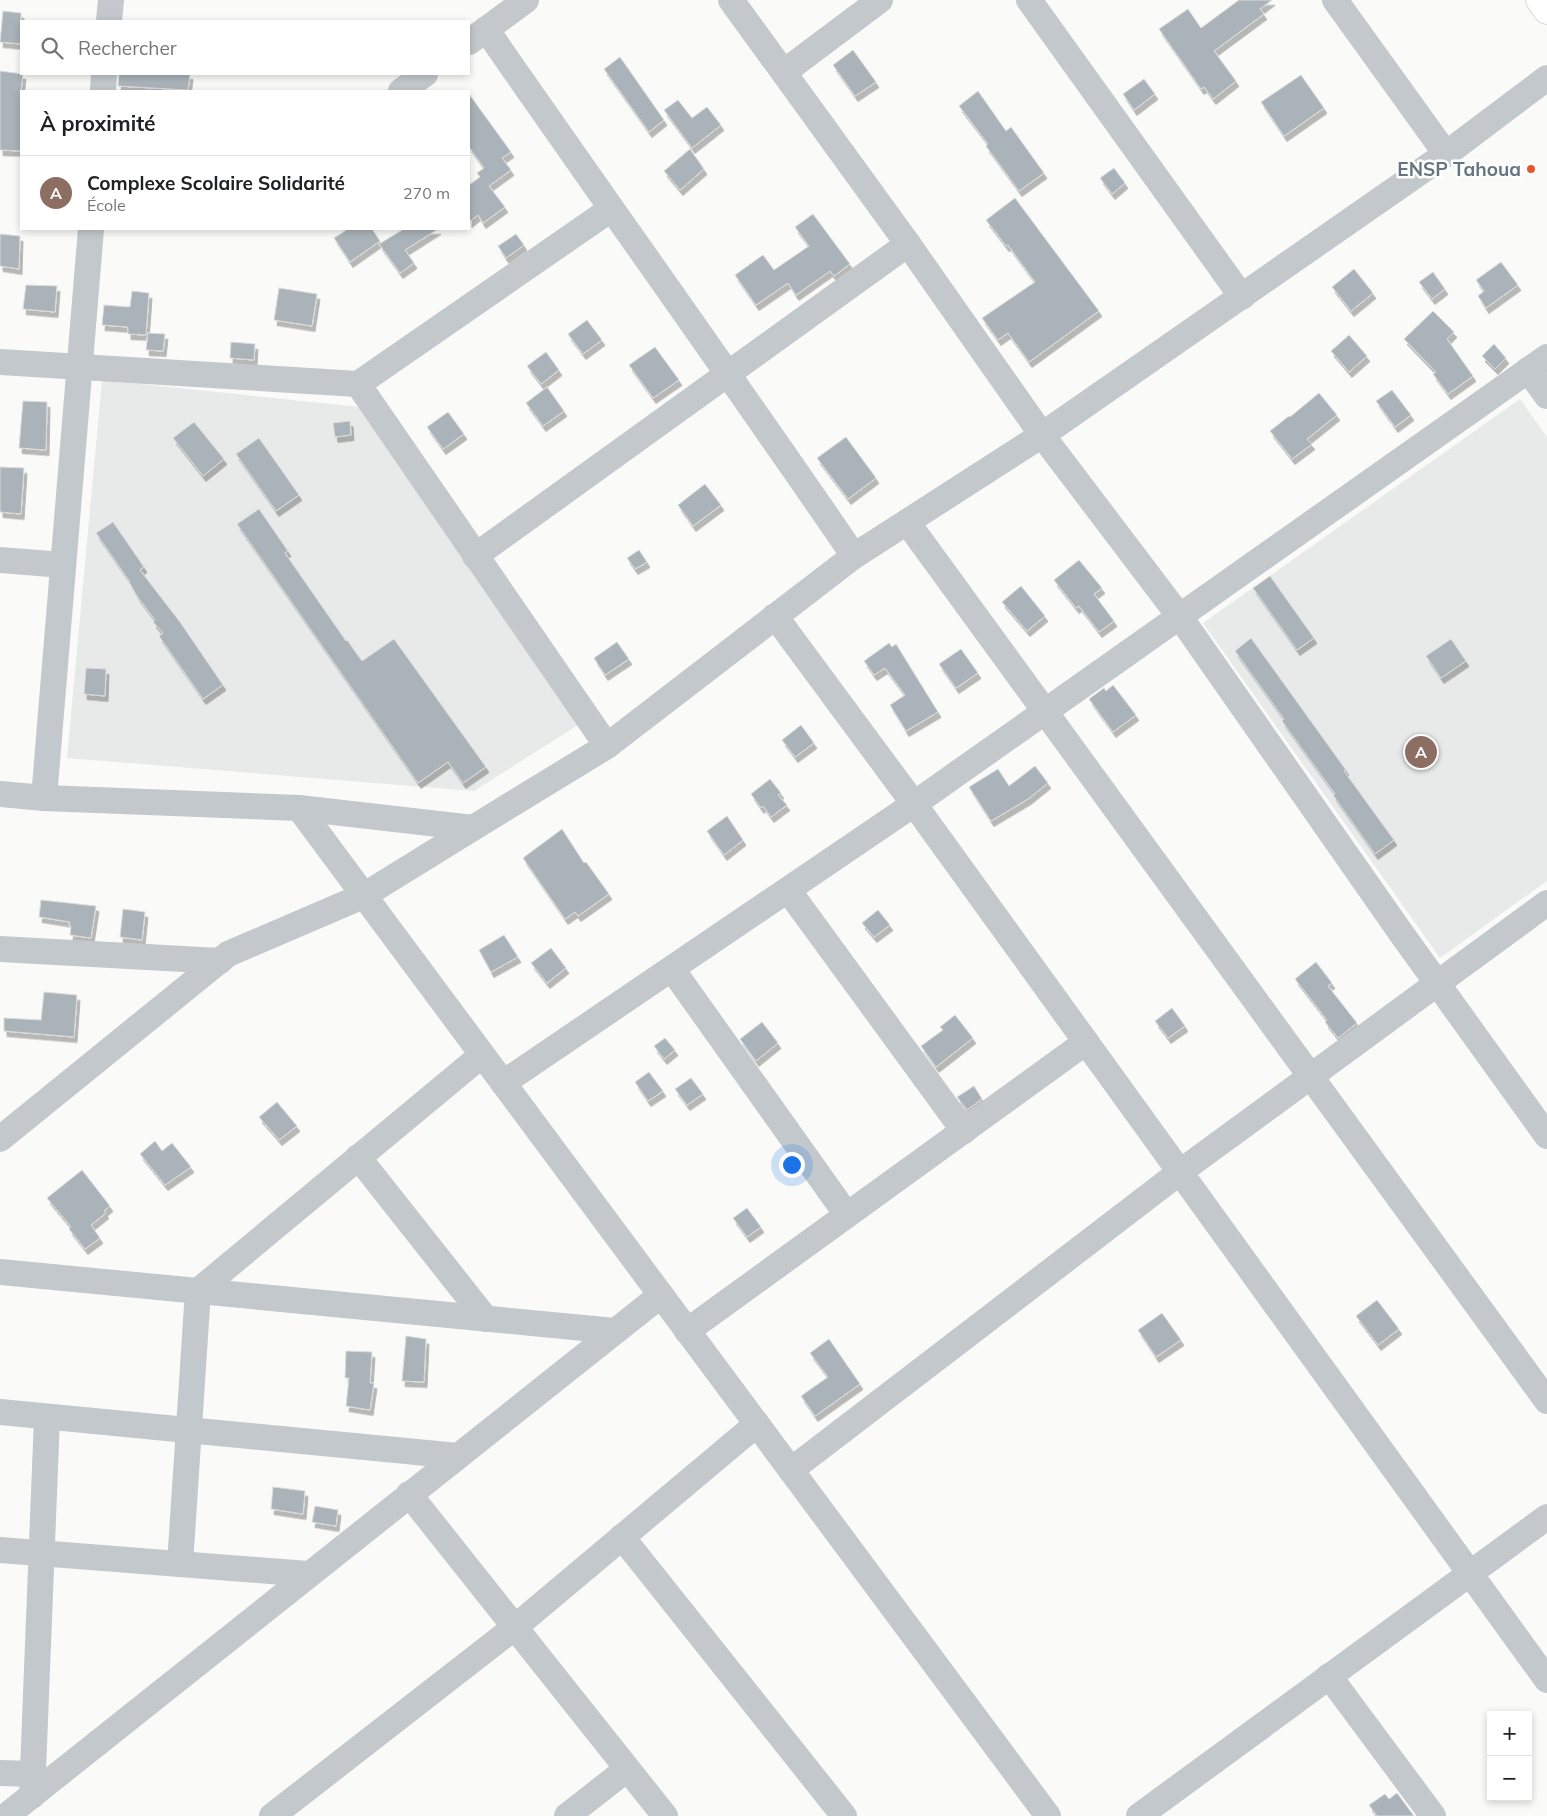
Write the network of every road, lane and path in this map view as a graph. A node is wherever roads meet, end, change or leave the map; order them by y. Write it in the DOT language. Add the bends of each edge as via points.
graph roads {
  1 [pos="111,0"];
  2 [pos="526,0"];
  3 [pos="731,0"];
  4 [pos="880,0"];
  5 [pos="1029,0"];
  6 [pos="1335,0"];
  7 [pos="1540,0"];
  8 [pos="1547,10"];
  9 [pos="109,20"];
  10 [pos="477,35"];
  11 [pos="784,72"];
  12 [pos="104,75"];
  13 [pos="424,75"];
  14 [pos="1547,78"];
  15 [pos="103,90"];
  16 [pos="402,90"];
  17 [pos="1446,154"];
  18 [pos="611,209"];
  19 [pos="91,230"];
  20 [pos="908,244"];
  21 [pos="1242,297"];
  22 [pos="0,362"];
  23 [pos="1538,363"];
  24 [pos="80,366"];
  25 [pos="729,374"];
  26 [pos="358,384"];
  27 [pos="1547,396"];
  28 [pos="1042,435"];
  29 [pos="907,522"];
  30 [pos="476,556"];
  31 [pos="854,556"];
  32 [pos="0,560"];
  33 [pos="63,565"];
  34 [pos="775,616"];
  35 [pos="1180,617"];
  36 [pos="1045,712"];
  37 [pos="607,746"];
  38 [pos="0,794"];
  39 [pos="44,798"];
  40 [pos="914,804"];
  41 [pos="299,808"];
  42 [pos="473,828"];
  43 [pos="788,890"];
  44 [pos="363,896"];
  45 [pos="1547,903"];
  46 [pos="0,950"];
  47 [pos="220,961"];
  48 [pos="672,969"];
  49 [pos="1437,983"];
  50 [pos="1086,1042"];
  51 [pos="482,1055"];
  52 [pos="1311,1076"];
  53 [pos="503,1083"];
  54 [pos="964,1131"];
  55 [pos="1547,1136"];
  56 [pos="0,1139"];
  57 [pos="358,1157"];
  58 [pos="1180,1172"];
  59 [pos="847,1215"];
  60 [pos="0,1272"];
  61 [pos="198,1291"];
  62 [pos="661,1295"];
  63 [pos="486,1319"];
  64 [pos="615,1331"];
  65 [pos="687,1331"];
  66 [pos="1547,1401"];
  67 [pos="0,1412"];
  68 [pos="47,1417"];
  69 [pos="757,1424"];
  70 [pos="189,1430"];
  71 [pos="458,1456"];
  72 [pos="791,1470"];
  73 [pos="409,1494"];
  74 [pos="1547,1517"];
  75 [pos="622,1537"];
  76 [pos="0,1550"];
  77 [pos="42,1553"];
  78 [pos="180,1564"];
  79 [pos="1470,1573"];
  80 [pos="308,1574"];
  81 [pos="515,1627"];
  82 [pos="1329,1676"];
  83 [pos="1547,1680"];
  84 [pos="627,1769"];
  85 [pos="0,1773"];
  86 [pos="32,1785"];
  87 [pos="6,1816"];
  88 [pos="272,1816"];
  89 [pos="567,1816"];
  90 [pos="665,1816"];
  91 [pos="844,1816"];
  92 [pos="1048,1816"];
  93 [pos="1139,1816"];
  94 [pos="1433,1816"];
  1 -- 9 [label="street"];
  2 -- 10 [label="street"];
  3 -- 11 [label="street"];
  4 -- 11 [label="street"];
  5 -- 21 [label="street"];
  6 -- 17 [label="street"];
  7 -- 8 [label="main road"];
  10 -- 18 [label="street"];
  11 -- 20 [label="street"];
  12 -- 15 [label="street"];
  13 -- 16 [label="street"];
  14 -- 17 [label="street"];
  17 -- 21 [label="street"];
  18 -- 25 [label="street"];
  18 -- 26 [label="street"];
  19 -- 24 [label="street"];
  20 -- 25 [label="street"];
  20 -- 28 [label="street"];
  21 -- 28 [label="street"];
  22 -- 24 [label="street"];
  23 -- 27 [label="street"];
  23 -- 35 [label="street"];
  24 -- 26 [label="street"];
  24 -- 33 [label="street"];
  25 -- 30 [label="street"];
  25 -- 31 [label="street"];
  26 -- 30 [label="street"];
  28 -- 29 [label="street"];
  28 -- 35 [label="street"];
  29 -- 31 [label="street"];
  29 -- 36 [label="street"];
  30 -- 37 [label="street"];
  31 -- 34 [label="street"];
  32 -- 33 [label="street"];
  33 -- 39 [label="street"];
  34 -- 37 [label="street"];
  34 -- 40 [label="street"];
  35 -- 36 [label="street"];
  35 -- 49 [label="street"];
  36 -- 40 [label="street"];
  36 -- 52 [label="street"];
  37 -- 42 [label="street"];
  38 -- 39 [label="street"];
  39 -- 41 [label="street"];
  40 -- 43 [label="street"];
  40 -- 50 [label="street"];
  41 -- 42 [label="street"];
  41 -- 44 [label="street"];
  42 -- 44 [label="street"];
  43 -- 48 [label="street"];
  43 -- 54 [label="street"];
  44 -- 47 [label="street" via="228,954"];
  44 -- 51 [label="street"];
  45 -- 49 [label="street"];
  46 -- 47 [label="street"];
  47 -- 56 [label="street"];
  48 -- 53 [label="street"];
  48 -- 59 [label="street"];
  49 -- 52 [label="street"];
  49 -- 55 [label="street"];
  50 -- 54 [label="street"];
  50 -- 58 [label="street"];
  51 -- 53 [label="street"];
  51 -- 57 [label="street"];
  52 -- 58 [label="street"];
  52 -- 66 [label="street"];
  53 -- 62 [label="street"];
  54 -- 59 [label="street"];
  57 -- 61 [label="street"];
  57 -- 63 [label="street"];
  58 -- 72 [label="street"];
  58 -- 79 [label="street"];
  59 -- 65 [label="street"];
  60 -- 61 [label="street"];
  61 -- 63 [label="street"];
  61 -- 70 [label="street"];
  62 -- 64 [label="street"];
  62 -- 65 [label="street"];
  63 -- 64 [label="street"];
  64 -- 71 [label="street"];
  65 -- 69 [label="street"];
  67 -- 68 [label="street"];
  68 -- 70 [label="street"];
  68 -- 77 [label="street"];
  69 -- 72 [label="street"];
  69 -- 75 [label="street"];
  70 -- 71 [label="street"];
  70 -- 78 [label="street"];
  71 -- 73 [label="street"];
  72 -- 92 [label="street"];
  73 -- 80 [label="street"];
  73 -- 81 [label="street"];
  74 -- 79 [label="street"];
  75 -- 81 [label="street"];
  75 -- 91 [label="street"];
  76 -- 77 [label="street"];
  77 -- 78 [label="street"];
  77 -- 86 [label="street"];
  78 -- 80 [label="street"];
  79 -- 82 [label="street"];
  79 -- 83 [label="street"];
  80 -- 86 [label="street"];
  81 -- 84 [label="street"];
  81 -- 88 [label="street"];
  82 -- 93 [label="street"];
  82 -- 94 [label="street"];
  84 -- 89 [label="street"];
  84 -- 90 [label="street"];
  85 -- 86 [label="street"];
  86 -- 87 [label="street"];
}
